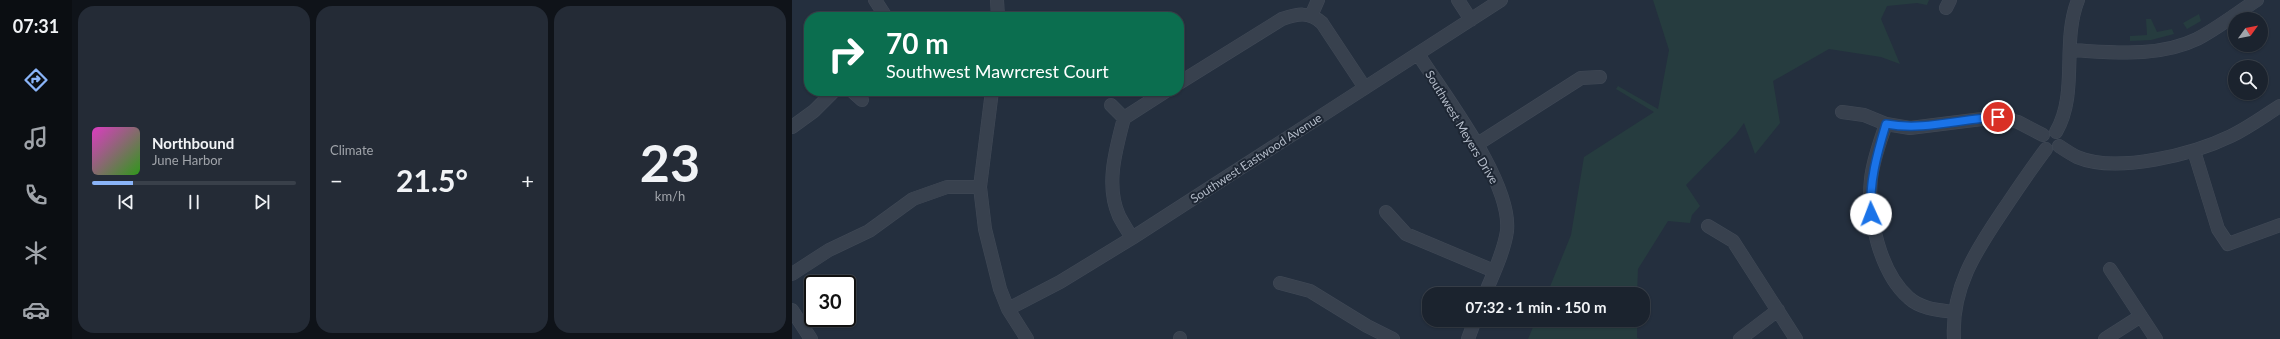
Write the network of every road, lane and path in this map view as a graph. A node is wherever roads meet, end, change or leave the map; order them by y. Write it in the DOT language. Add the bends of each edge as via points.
graph roads {
  1 [pos="875,0"];
  2 [pos="997,0"];
  3 [pos="1318,0"];
  4 [pos="1458,0"];
  5 [pos="1501,0"];
  6 [pos="2078,0"];
  7 [pos="2257,0"];
  8 [pos="883,12"];
  9 [pos="998,12"];
  10 [pos="1312,16"];
  11 [pos="1471,20"];
  12 [pos="2070,50"];
  13 [pos="1418,54"];
  14 [pos="1600,77"];
  15 [pos="1184,80"];
  16 [pos="1365,88"];
  17 [pos="828,96"];
  18 [pos="858,96"];
  19 [pos="991,96"];
  20 [pos="1158,96"];
  21 [pos="862,100"];
  22 [pos="1111,105"];
  23 [pos="2280,106"];
  24 [pos="1842,112"];
  25 [pos="1124,118"];
  26 [pos="1886,124"];
  27 [pos="792,127"];
  28 [pos="2056,132"];
  29 [pos="2043,135"];
  30 [pos="1476,145"];
  31 [pos="2059,146"];
  32 [pos="2046,150"];
  33 [pos="2194,150"];
  34 [pos="980,187"];
  35 [pos="1386,212"];
  36 [pos="2280,225"];
  37 [pos="1708,226"];
  38 [pos="1132,238"];
  39 [pos="2110,269"];
  40 [pos="1494,271"];
  41 [pos="792,274"];
  42 [pos="1280,283"];
  43 [pos="1488,287"];
  44 [pos="1008,309"];
  45 [pos="792,310"];
  46 [pos="1778,310"];
  47 [pos="1954,312"];
  48 [pos="2141,316"];
  49 [pos="1472,327"];
  50 [pos="811,339"];
  51 [pos="1027,339"];
  52 [pos="1393,339"];
  53 [pos="1468,339"];
  54 [pos="1740,339"];
  55 [pos="1796,339"];
  56 [pos="1954,339"];
  57 [pos="2105,339"];
  58 [pos="2156,339"];
  1 -- 8 [label="street"];
  2 -- 9 [label="street"];
  3 -- 10 [label="street"];
  4 -- 11 [label="street"];
  5 -- 11 [label="street, Southwest Eastwood Avenue"];
  6 -- 12 [label="street" via="2072,17"];
  7 -- 12 [label="street" via="2198,38 2183,44 2135,53"];
  10 -- 15 [label="street" via="1296,14 1282,19"];
  10 -- 16 [label="street" via="1326,28"];
  11 -- 13 [label="street, Southwest Eastwood Avenue"];
  12 -- 28 [label="street" via="2066,105"];
  13 -- 16 [label="street, Southwest Eastwood Avenue"];
  13 -- 30 [label="street, Southwest Meyers Drive"];
  14 -- 30 [label="street" via="1581,78"];
  16 -- 38 [label="street, Southwest Eastwood Avenue"];
  17 -- 27 [label="street"];
  18 -- 21 [label="street"];
  19 -- 34 [label="street"];
  20 -- 25 [label="street"];
  22 -- 25 [label="street"];
  23 -- 33 [label="street" via="2230,136"];
  24 -- 26 [label="street" via="1864,115"];
  25 -- 38 [label="street" via="1112,182 1119,216"];
  26 -- 29 [label="street" via="1910,128 1998,117 2018,122"];
  26 -- 47 [label="street" via="1873,168 1870,196 1871,214 1880,250 1900,289 1909,298 1920,305"];
  28 -- 29 [label="street" via="2049,131"];
  28 -- 31 [label="street" via="2060,138"];
  29 -- 32 [label="street" via="2041,143"];
  30 -- 40 [label="street, Southwest Meyers Drive" via="1501,191 1507,215 1504,244"];
  31 -- 32 [label="street" via="2053,150"];
  31 -- 33 [label="street" via="2078,157 2116,163 2146,161"];
  32 -- 47 [label="street" via="1972,258 1962,279"];
  33 -- 36 [label="street" via="2218,229 2228,244"];
  34 -- 41 [label="street" via="947,187 914,199 869,231 829,250"];
  34 -- 44 [label="street" via="988,244 995,274"];
  35 -- 40 [label="street" via="1406,234"];
  37 -- 46 [label="street" via="1733,241"];
  38 -- 44 [label="street, Southwest Eastwood Avenue" via="1060,282"];
  39 -- 48 [label="street"];
  40 -- 43 [label="street, Southwest Meyers Drive"];
  42 -- 52 [label="street" via="1310,290 1367,326"];
  44 -- 51 [label="street"];
  45 -- 50 [label="street"];
  46 -- 54 [label="street"];
  46 -- 55 [label="street"];
  47 -- 56 [label="street"];
  48 -- 57 [label="street"];
  48 -- 58 [label="street"];
  49 -- 53 [label="street"];
}
